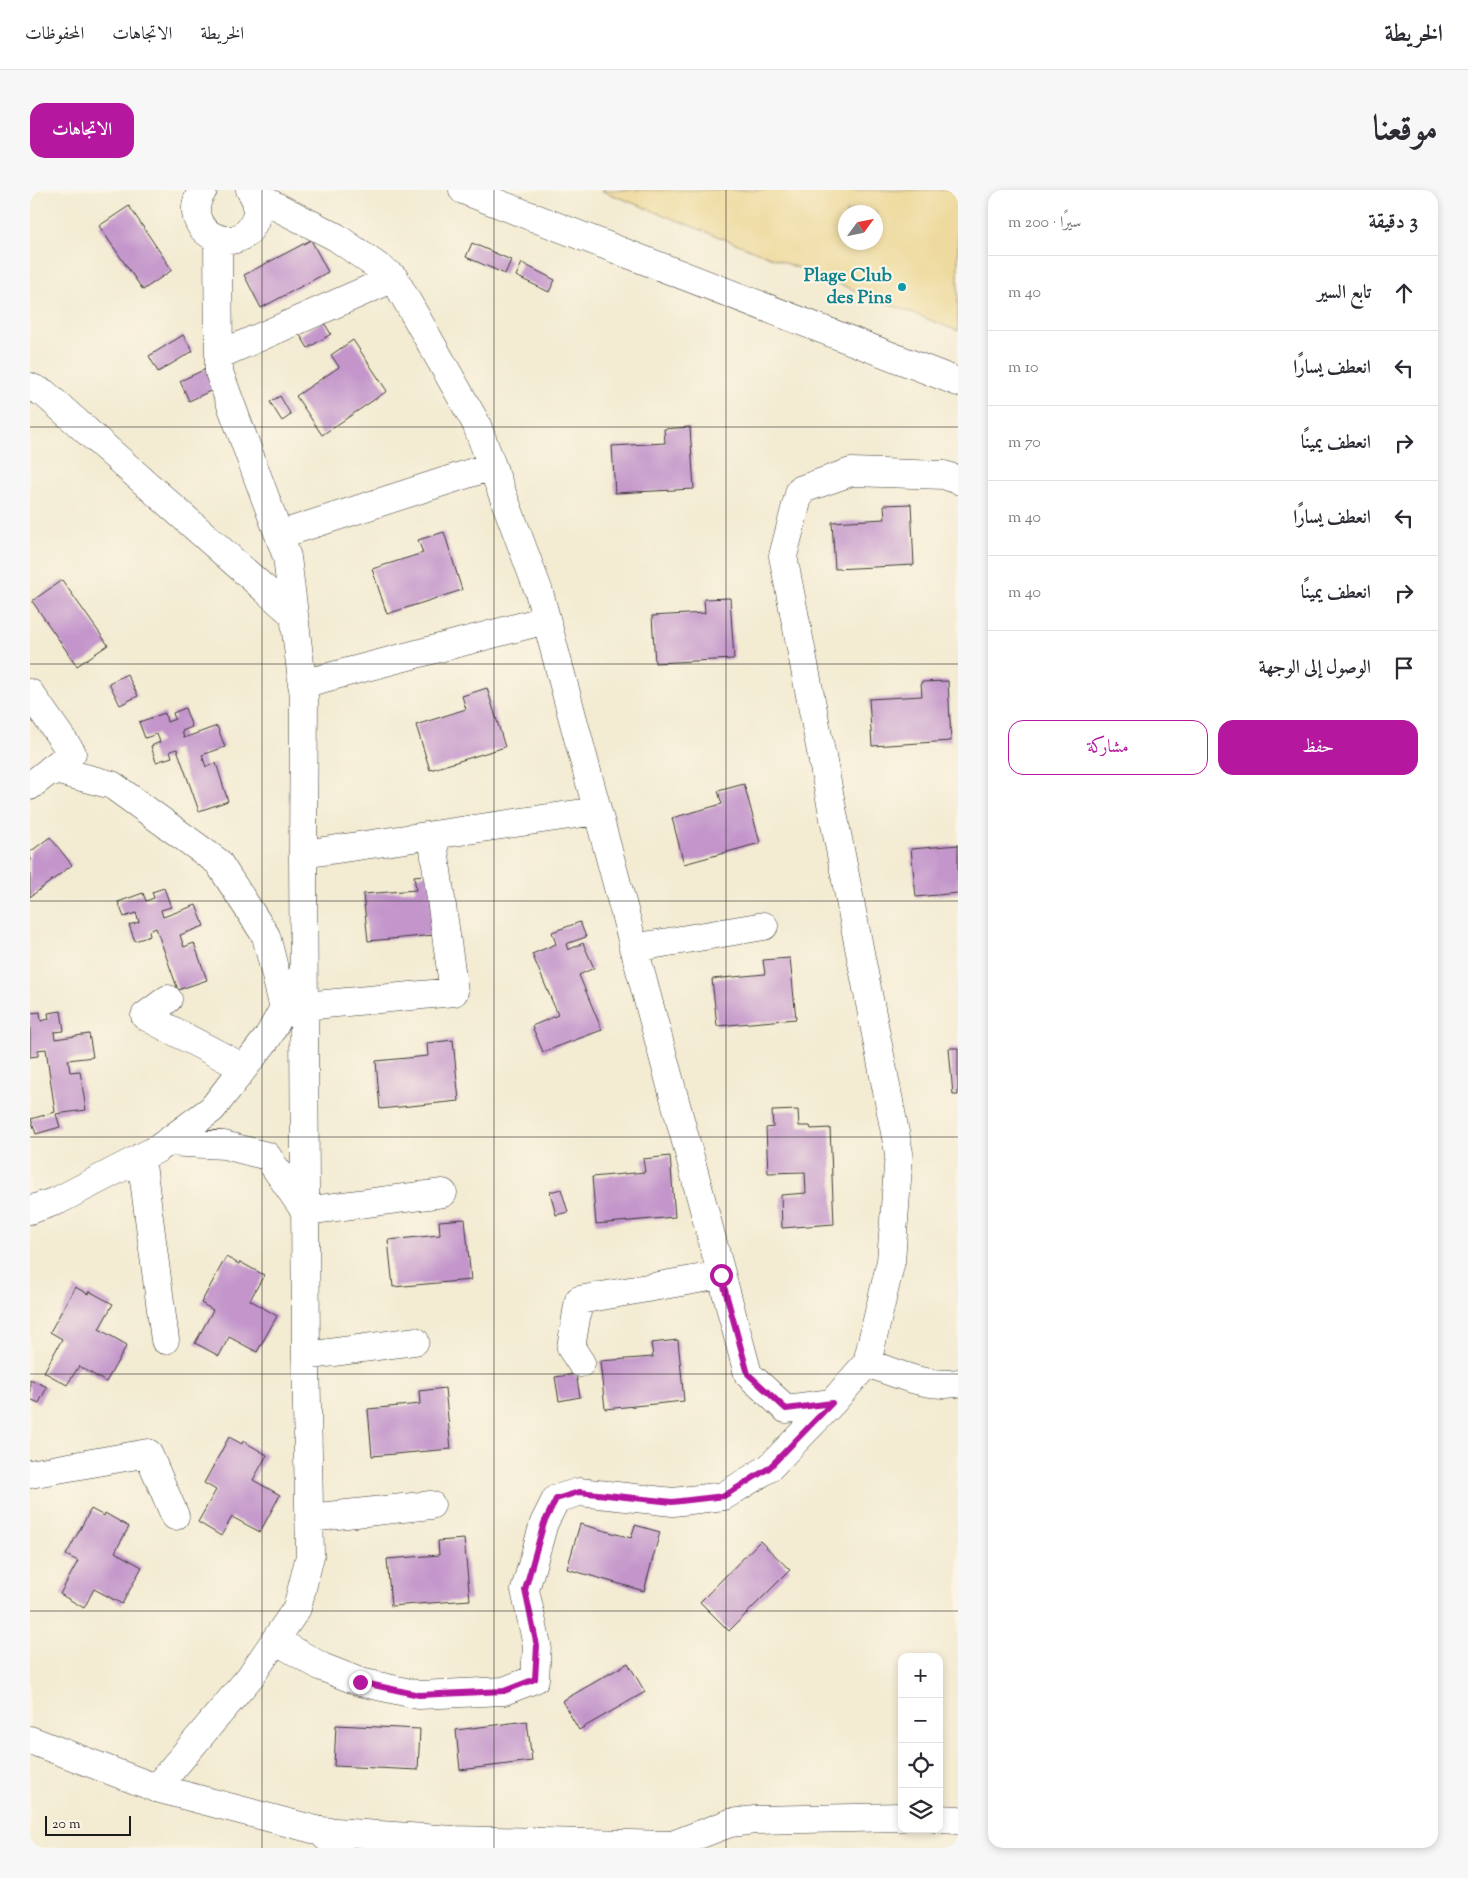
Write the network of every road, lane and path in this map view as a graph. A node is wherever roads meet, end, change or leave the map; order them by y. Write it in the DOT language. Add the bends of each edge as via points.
graph roads {
  1 [pos="462,190"];
  2 [pos="252,193"];
  3 [pos="196,194"];
  4 [pos="218,239"];
  5 [pos="394,278"];
  6 [pos="219,355"];
  7 [pos="958,382"];
  8 [pos="30,387"];
  9 [pos="492,466"];
  10 [pos="958,480"];
  11 [pos="279,535"];
  12 [pos="294,615"];
  13 [pos="546,620"];
  14 [pos="302,684"];
  15 [pos="30,694"];
  16 [pos="51,769"];
  17 [pos="30,786"];
  18 [pos="597,811"];
  19 [pos="432,836"];
  20 [pos="303,854"];
  21 [pos="764,926"];
  22 [pos="633,948"];
  23 [pos="168,999"];
  24 [pos="294,1007"];
  25 [pos="244,1068"];
  26 [pos="166,1142"];
  27 [pos="140,1157"];
  28 [pos="443,1193"];
  29 [pos="30,1210"];
  30 [pos="305,1211"];
  31 [pos="721,1275"];
  32 [pos="165,1340"];
  33 [pos="415,1341"];
  34 [pos="306,1356"];
  35 [pos="581,1363"];
  36 [pos="867,1363"];
  37 [pos="958,1383"];
  38 [pos="832,1403"];
  39 [pos="30,1474"];
  40 [pos="431,1505"];
  41 [pos="175,1516"];
  42 [pos="309,1518"];
  43 [pos="275,1640"];
  44 [pos="30,1740"];
  45 [pos="156,1788"];
  46 [pos="898,1817"];
  47 [pos="943,1819"];
  48 [pos="958,1820"];
  49 [pos="329,1840"];
  50 [pos="679,1847"];
  1 -- 7 [label="street"];
  2 -- 4 [label="street" via="257,215 250,228 238,238"];
  2 -- 5 [label="street" via="336,237"];
  3 -- 4 [label="street" via="196,210 202,228"];
  4 -- 6 [label="street"];
  5 -- 6 [label="street"];
  5 -- 9 [label="street" via="476,423"];
  6 -- 11 [label="street" via="219,372"];
  8 -- 12 [label="street" via="44,393"];
  9 -- 11 [label="street"];
  9 -- 13 [label="street" via="539,592"];
  10 -- 36 [label="street" via="944,475 851,472 800,490 783,556 899,1153 891,1261"];
  11 -- 12 [label="street" via="287,557"];
  12 -- 14 [label="street"];
  13 -- 14 [label="street"];
  13 -- 18 [label="street"];
  14 -- 20 [label="street"];
  15 -- 16 [label="street" via="72,753"];
  16 -- 17 [label="street"];
  16 -- 24 [label="street" via="112,785 218,862 266,936"];
  18 -- 19 [label="street"];
  18 -- 22 [label="street"];
  19 -- 20 [label="street"];
  19 -- 24 [label="street" via="454,992"];
  20 -- 24 [label="street" via="304,972"];
  21 -- 22 [label="street"];
  22 -- 31 [label="street"];
  23 -- 25 [label="street" via="146,1016"];
  24 -- 25 [label="street"];
  24 -- 30 [label="street"];
  25 -- 26 [label="street" via="212,1109"];
  26 -- 27 [label="street"];
  26 -- 30 [label="street" via="224,1145 267,1156"];
  27 -- 29 [label="street" via="59,1200"];
  27 -- 32 [label="street"];
  28 -- 30 [label="street"];
  30 -- 34 [label="street"];
  31 -- 35 [label="street" via="579,1300 571,1348"];
  31 -- 38 [label="street" via="748,1374 786,1409"];
  33 -- 34 [label="street"];
  34 -- 42 [label="street"];
  36 -- 37 [label="street" via="913,1380 932,1384"];
  36 -- 38 [label="street"];
  38 -- 43 [label="street" via="769,1468 724,1496 672,1502 579,1492 556,1499 544,1523 525,1590 537,1646 535,1679 504,1691 419,1695 360,1682 322,1667"];
  39 -- 41 [label="street" via="148,1453"];
  40 -- 42 [label="street"];
  42 -- 43 [label="street" via="310,1556 296,1608"];
  43 -- 45 [label="street" via="250,1677"];
  44 -- 45 [label="street"];
  45 -- 49 [label="street"];
  46 -- 50 [label="street" via="730,1823"];
  47 -- 48 [label="street"];
  49 -- 50 [label="street"];
}
